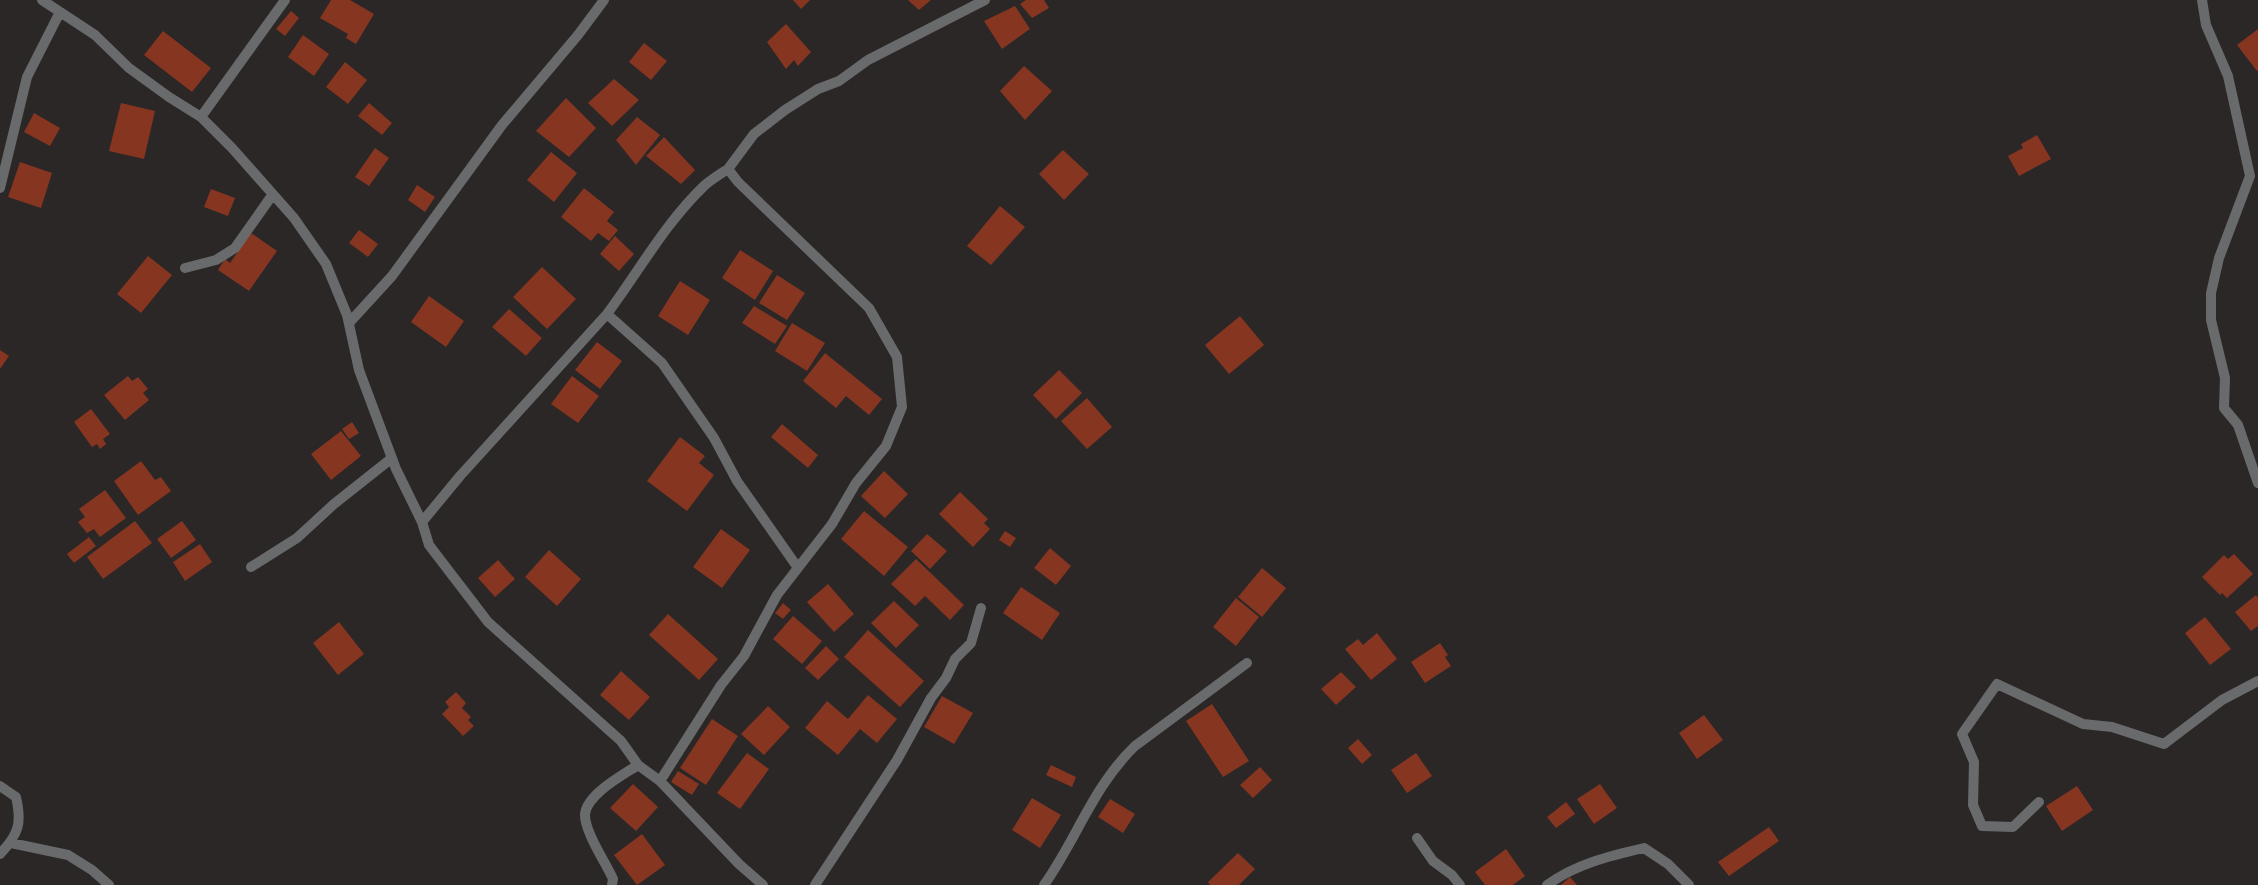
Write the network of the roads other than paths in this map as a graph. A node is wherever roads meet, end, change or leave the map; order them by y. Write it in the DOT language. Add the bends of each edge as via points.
graph roads {
  1 [pos="42,0"];
  2 [pos="285,0"];
  3 [pos="604,0"];
  4 [pos="986,0"];
  5 [pos="2202,0"];
  6 [pos="60,12"];
  7 [pos="201,117"];
  8 [pos="728,169"];
  9 [pos="0,188"];
  10 [pos="273,194"];
  11 [pos="185,268"];
  12 [pos="607,314"];
  13 [pos="349,323"];
  14 [pos="392,458"];
  15 [pos="2258,483"];
  16 [pos="422,522"];
  17 [pos="251,566"];
  18 [pos="798,568"];
  19 [pos="981,608"];
  20 [pos="1247,663"];
  21 [pos="2258,681"];
  22 [pos="638,765"];
  23 [pos="660,781"];
  24 [pos="0,786"];
  25 [pos="2039,802"];
  26 [pos="1417,838"];
  27 [pos="11,843"];
  28 [pos="0,854"];
  29 [pos="109,885"];
  30 [pos="612,885"];
  31 [pos="763,885"];
  32 [pos="815,885"];
  33 [pos="1044,885"];
  34 [pos="1460,885"];
  35 [pos="1547,885"];
  36 [pos="1689,885"];
  1 -- 6 [label="street"];
  2 -- 7 [label="street"];
  3 -- 13 [label="street" via="502,125 392,276"];
  4 -- 8 [label="street" via="881,53 839,81 818,89 785,110 754,134"];
  5 -- 15 [label="street" via="2206,25 2228,76 2250,176 2219,258 2211,293 2211,320 2225,378 2224,408 2238,426"];
  6 -- 7 [label="street" via="95,35 129,68"];
  6 -- 9 [label="street" via="27,77"];
  7 -- 10 [label="street"];
  8 -- 12 [label="street" via="706,185 682,212 649,253"];
  8 -- 18 [label="street" via="738,182 869,308 897,357 902,407 886,446 856,483 832,524"];
  10 -- 11 [label="street" via="235,248 216,260"];
  10 -- 13 [label="street" via="294,218 326,264"];
  12 -- 16 [label="street" via="460,476"];
  12 -- 18 [label="street" via="662,364 714,438 737,481"];
  13 -- 14 [label="street" via="359,370"];
  14 -- 16 [label="street"];
  14 -- 17 [label="street" via="334,504 297,538"];
  16 -- 22 [label="street" via="429,545 488,622 621,741"];
  18 -- 23 [label="street" via="777,595 744,656 721,685"];
  19 -- 32 [label="street" via="971,643 955,659 897,760"];
  20 -- 33 [label="street" via="1135,746 1121,760 1089,806 1060,863"];
  21 -- 25 [label="street" via="2222,700 2164,744 2112,727 2083,724 1997,684 1962,734 1974,762 1973,806 1982,826 2013,827"];
  22 -- 23 [label="street"];
  22 -- 30 [label="street" via="595,796 585,813 589,829 613,879"];
  23 -- 31 [label="street" via="739,864"];
  24 -- 27 [label="street" via="16,797 20,817"];
  26 -- 34 [label="street" via="1433,861 1452,875"];
  27 -- 28 [label="street"];
  27 -- 29 [label="street" via="68,855 92,870"];
  35 -- 36 [label="street" via="1573,868 1607,856 1644,848 1668,864"];
}
